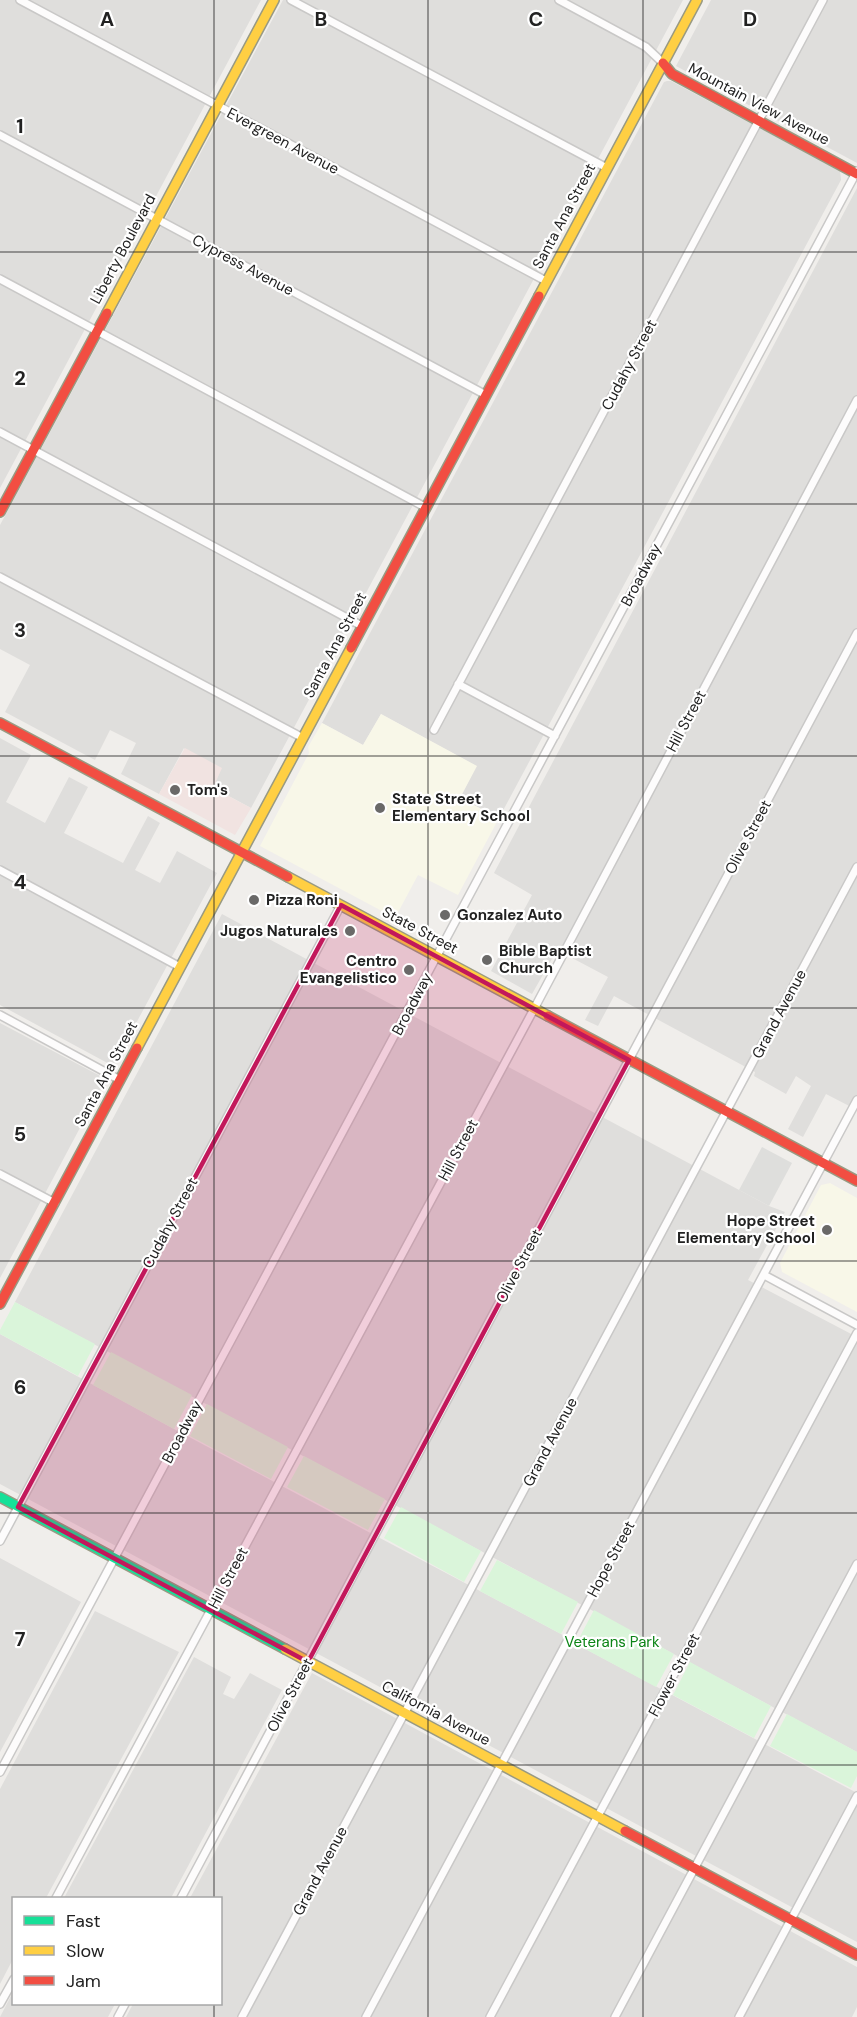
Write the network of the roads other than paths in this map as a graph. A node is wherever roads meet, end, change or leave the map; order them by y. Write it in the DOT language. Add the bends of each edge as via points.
graph roads {
  1 [pos="20,0"];
  2 [pos="274,0"];
  3 [pos="291,0"];
  4 [pos="559,0"];
  5 [pos="697,0"];
  6 [pos="824,0"];
  7 [pos="663,63"];
  8 [pos="217,105"];
  9 [pos="759,121"];
  10 [pos="0,135"];
  11 [pos="606,168"];
  12 [pos="857,173"];
  13 [pos="157,219"];
  14 [pos="0,279"];
  15 [pos="546,281"];
  16 [pos="96,331"];
  17 [pos="486,395"];
  18 [pos="857,400"];
  19 [pos="0,432"];
  20 [pos="33,449"];
  21 [pos="425,507"];
  22 [pos="0,512"];
  23 [pos="0,577"];
  24 [pos="362,626"];
  25 [pos="857,633"];
  26 [pos="458,684"];
  27 [pos="0,723"];
  28 [pos="434,730"];
  29 [pos="555,736"];
  30 [pos="303,738"];
  31 [pos="243,853"];
  32 [pos="857,867"];
  33 [pos="0,870"];
  34 [pos="340,905"];
  35 [pos="437,957"];
  36 [pos="180,967"];
  37 [pos="534,1008"];
  38 [pos="0,1015"];
  39 [pos="629,1060"];
  40 [pos="120,1080"];
  41 [pos="857,1100"];
  42 [pos="726,1112"];
  43 [pos="823,1163"];
  44 [pos="0,1174"];
  45 [pos="857,1182"];
  46 [pos="55,1203"];
  47 [pos="764,1275"];
  48 [pos="0,1304"];
  49 [pos="857,1324"];
  50 [pos="857,1333"];
  51 [pos="0,1497"];
  52 [pos="18,1507"];
  53 [pos="0,1540"];
  54 [pos="115,1558"];
  55 [pos="857,1564"];
  56 [pos="211,1610"];
  57 [pos="308,1662"];
  58 [pos="404,1713"];
  59 [pos="501,1765"];
  60 [pos="0,1772"];
  61 [pos="857,1796"];
  62 [pos="598,1816"];
  63 [pos="694,1868"];
  64 [pos="57,1897"];
  65 [pos="182,1897"];
  66 [pos="791,1920"];
  67 [pos="857,1955"];
  68 [pos="12,1983"];
  69 [pos="0,2004"];
  70 [pos="242,2017"];
  71 [pos="366,2017"];
  72 [pos="490,2017"];
  73 [pos="615,2017"];
  74 [pos="739,2017"];
  1 -- 8 [label="street, Evergreen Avenue"];
  2 -- 8 [label="street, Liberty Boulevard"];
  3 -- 11 [label="street"];
  4 -- 7 [label="street, Mountain View Avenue" via="646,47"];
  5 -- 7 [label="street, Santa Ana Street"];
  6 -- 9 [label="street, Cudahy Street"];
  7 -- 9 [label="street, Mountain View Avenue" via="672,74"];
  7 -- 11 [label="street, Santa Ana Street"];
  8 -- 13 [label="street, Liberty Boulevard"];
  8 -- 15 [label="street, Evergreen Avenue"];
  9 -- 12 [label="street, Mountain View Avenue"];
  9 -- 26 [label="street, Cudahy Street"];
  10 -- 13 [label="street, Cypress Avenue"];
  11 -- 15 [label="street, Santa Ana Street"];
  12 -- 29 [label="street, Broadway"];
  13 -- 16 [label="street, Liberty Boulevard"];
  13 -- 17 [label="street, Cypress Avenue"];
  14 -- 16 [label="street"];
  15 -- 17 [label="street, Santa Ana Street"];
  16 -- 20 [label="street, Liberty Boulevard"];
  16 -- 21 [label="street"];
  17 -- 21 [label="street, Santa Ana Street"];
  18 -- 37 [label="street, Hill Street"];
  19 -- 20 [label="street"];
  20 -- 22 [label="street, Liberty Boulevard"];
  20 -- 24 [label="street"];
  21 -- 24 [label="street, Santa Ana Street"];
  23 -- 30 [label="street"];
  24 -- 30 [label="street, Santa Ana Street"];
  25 -- 39 [label="street, Olive Street"];
  26 -- 28 [label="street, Cudahy Street"];
  26 -- 29 [label="street"];
  27 -- 31 [label="street, State Street"];
  29 -- 35 [label="street, Broadway"];
  30 -- 31 [label="street, Santa Ana Street"];
  31 -- 34 [label="street, State Street"];
  31 -- 36 [label="street, Santa Ana Street"];
  32 -- 42 [label="street, Grand Avenue"];
  33 -- 36 [label="street"];
  34 -- 35 [label="street, State Street"];
  34 -- 52 [label="street, Cudahy Street"];
  35 -- 37 [label="street, State Street"];
  35 -- 54 [label="street, Broadway"];
  36 -- 40 [label="street, Santa Ana Street"];
  37 -- 39 [label="street, State Street"];
  37 -- 56 [label="street, Hill Street"];
  38 -- 40 [label="street"];
  39 -- 42 [label="street, State Street"];
  39 -- 57 [label="street, Olive Street"];
  40 -- 46 [label="street, Santa Ana Street"];
  41 -- 43 [label="street, Hope Street"];
  42 -- 43 [label="street, State Street"];
  42 -- 58 [label="street, Grand Avenue"];
  43 -- 45 [label="street, State Street"];
  43 -- 47 [label="street, Hope Street"];
  44 -- 46 [label="street"];
  46 -- 48 [label="street, Santa Ana Street"];
  47 -- 49 [label="street"];
  47 -- 59 [label="street, Hope Street"];
  50 -- 62 [label="street, Flower Street"];
  51 -- 52 [label="street, California Avenue"];
  52 -- 53 [label="street, Cudahy Street"];
  52 -- 54 [label="street, California Avenue"];
  54 -- 56 [label="street, California Avenue"];
  54 -- 60 [label="street, Broadway"];
  55 -- 63 [label="street"];
  56 -- 57 [label="street, California Avenue"];
  56 -- 64 [label="street, Hill Street"];
  57 -- 58 [label="street, California Avenue"];
  57 -- 65 [label="street, Olive Street"];
  58 -- 59 [label="street, California Avenue"];
  58 -- 70 [label="street, Grand Avenue"];
  59 -- 62 [label="street, California Avenue"];
  59 -- 71 [label="street, Hope Street"];
  61 -- 66 [label="street"];
  62 -- 63 [label="street, California Avenue"];
  62 -- 72 [label="street, Flower Street"];
  63 -- 66 [label="street, California Avenue"];
  63 -- 73 [label="street"];
  66 -- 67 [label="street, California Avenue"];
  66 -- 74 [label="street"];
  68 -- 69 [label="street"];
}
